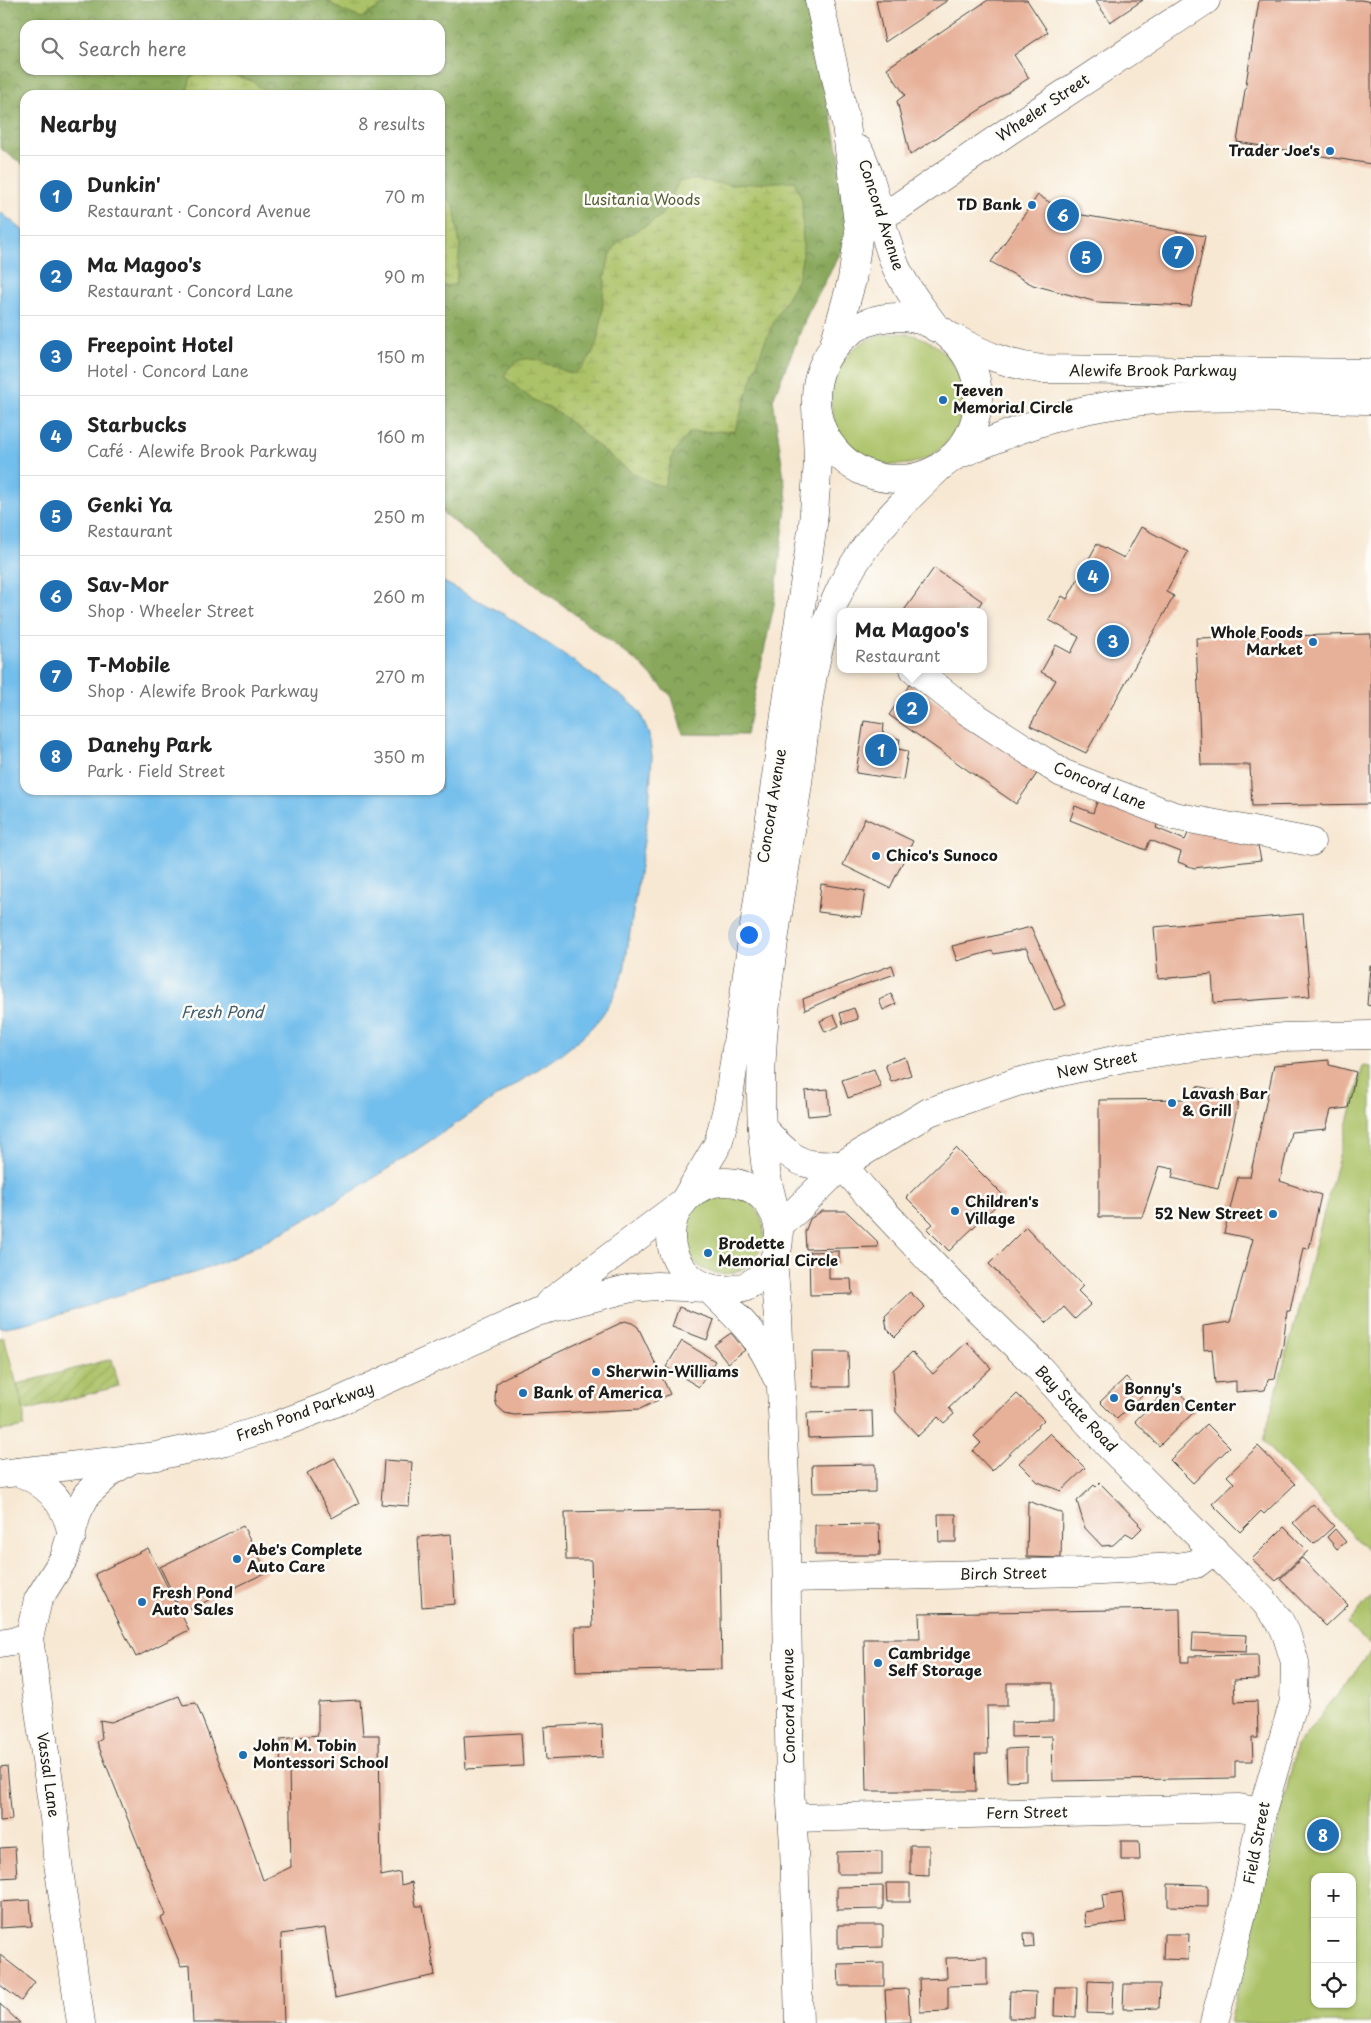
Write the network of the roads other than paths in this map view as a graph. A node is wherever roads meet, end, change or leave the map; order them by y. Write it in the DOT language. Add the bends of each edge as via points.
graph roads {
  1 [pos="819,0"];
  2 [pos="1206,0"];
  3 [pos="846,124"];
  4 [pos="882,216"];
  5 [pos="940,330"];
  6 [pos="833,348"];
  7 [pos="1371,373"];
  8 [pos="1371,400"];
  9 [pos="816,404"];
  10 [pos="946,461"];
  11 [pos="840,607"];
  12 [pos="837,612"];
  13 [pos="919,673"];
  14 [pos="1311,842"];
  15 [pos="1371,1034"];
  16 [pos="762,1128"];
  17 [pos="842,1165"];
  18 [pos="684,1201"];
  19 [pos="778,1223"];
  20 [pos="773,1262"];
  21 [pos="708,1288"];
  22 [pos="538,1312"];
  23 [pos="782,1389"];
  24 [pos="132,1460"];
  25 [pos="9,1473"];
  26 [pos="72,1536"];
  27 [pos="1214,1550"];
  28 [pos="787,1578"];
  29 [pos="29,1638"];
  30 [pos="0,1642"];
  31 [pos="1295,1662"];
  32 [pos="1262,1812"];
  33 [pos="792,1818"];
  34 [pos="81,2023"];
  35 [pos="799,2023"];
  36 [pos="1214,2023"];
  1 -- 3 [label="main road, Concord Avenue"];
  2 -- 4 [label="main road, Wheeler Street"];
  3 -- 4 [label="main road, Concord Avenue" via="869,171"];
  3 -- 6 [label="main road, Concord Avenue" via="859,232 852,280"];
  4 -- 5 [label="main road, Concord Avenue" via="897,269"];
  5 -- 6 [label="main road" via="908,318 878,319 856,328"];
  5 -- 7 [label="main road, Alewife Brook Parkway" via="995,359 1041,369"];
  5 -- 10 [label="main road" via="966,358 974,373 977,390 977,407 970,432"];
  6 -- 9 [label="main road" via="820,374"];
  8 -- 10 [label="main road, Alewife Brook Parkway" via="1190,399 1127,403 1047,420"];
  9 -- 10 [label="main road" via="819,420 830,443 841,456 862,470 886,478 903,478 928,472"];
  9 -- 18 [label="main road, Concord Avenue" via="818,462 811,542 728,1104 718,1144"];
  10 -- 11 [label="main road, Concord Avenue" via="877,530 856,560"];
  12 -- 16 [label="main road, Concord Avenue" via="822,636 814,674 769,984 762,1061"];
  13 -- 14 [label="main road, Concord Lane" via="967,711 1062,773 1174,816"];
  15 -- 17 [label="main road, New Street" via="1284,1037 1187,1048 1017,1082 929,1112"];
  16 -- 17 [label="main road" via="802,1162"];
  16 -- 19 [label="main road, Concord Avenue" via="766,1172"];
  17 -- 19 [label="main road, New Street" via="798,1209"];
  17 -- 27 [label="main road, Bay State Road" via="955,1287 1038,1367 1112,1449"];
  18 -- 19 [label="main road" via="710,1184 738,1183 763,1197"];
  18 -- 21 [label="main road" via="671,1227 673,1252 686,1275"];
  18 -- 22 [label="main road, Fresh Pond Parkway"];
  19 -- 20 [label="main road" via="779,1246"];
  20 -- 21 [label="main road" via="762,1277 746,1287 727,1291"];
  20 -- 23 [label="main road, Concord Avenue"];
  21 -- 22 [label="main road, Fresh Pond Parkway" via="631,1288"];
  21 -- 23 [label="main road, Concord Avenue" via="746,1325 760,1344"];
  22 -- 24 [label="main road, Fresh Pond Parkway" via="367,1390 277,1425 199,1447"];
  23 -- 28 [label="main road, Concord Avenue"];
  24 -- 25 [label="main road, Fresh Pond Parkway"];
  24 -- 26 [label="main road, Vassal Lane" via="112,1471 87,1494 78,1511"];
  25 -- 26 [label="main road" via="37,1481 52,1493 68,1518"];
  26 -- 29 [label="main road, Vassal Lane" via="64,1558 38,1600"];
  27 -- 28 [label="main road, Birch Street" via="1196,1564 1176,1567"];
  27 -- 31 [label="main road, Bay State Road" via="1279,1620"];
  28 -- 33 [label="main road, Concord Avenue"];
  29 -- 30 [label="main road"];
  29 -- 34 [label="main road, Vassal Lane"];
  31 -- 32 [label="main road, Field Street" via="1294,1701"];
  32 -- 33 [label="main road, Fern Street" via="1239,1808"];
  32 -- 36 [label="main road, Field Street" via="1244,1906"];
  33 -- 35 [label="main road, Concord Avenue"];
}
